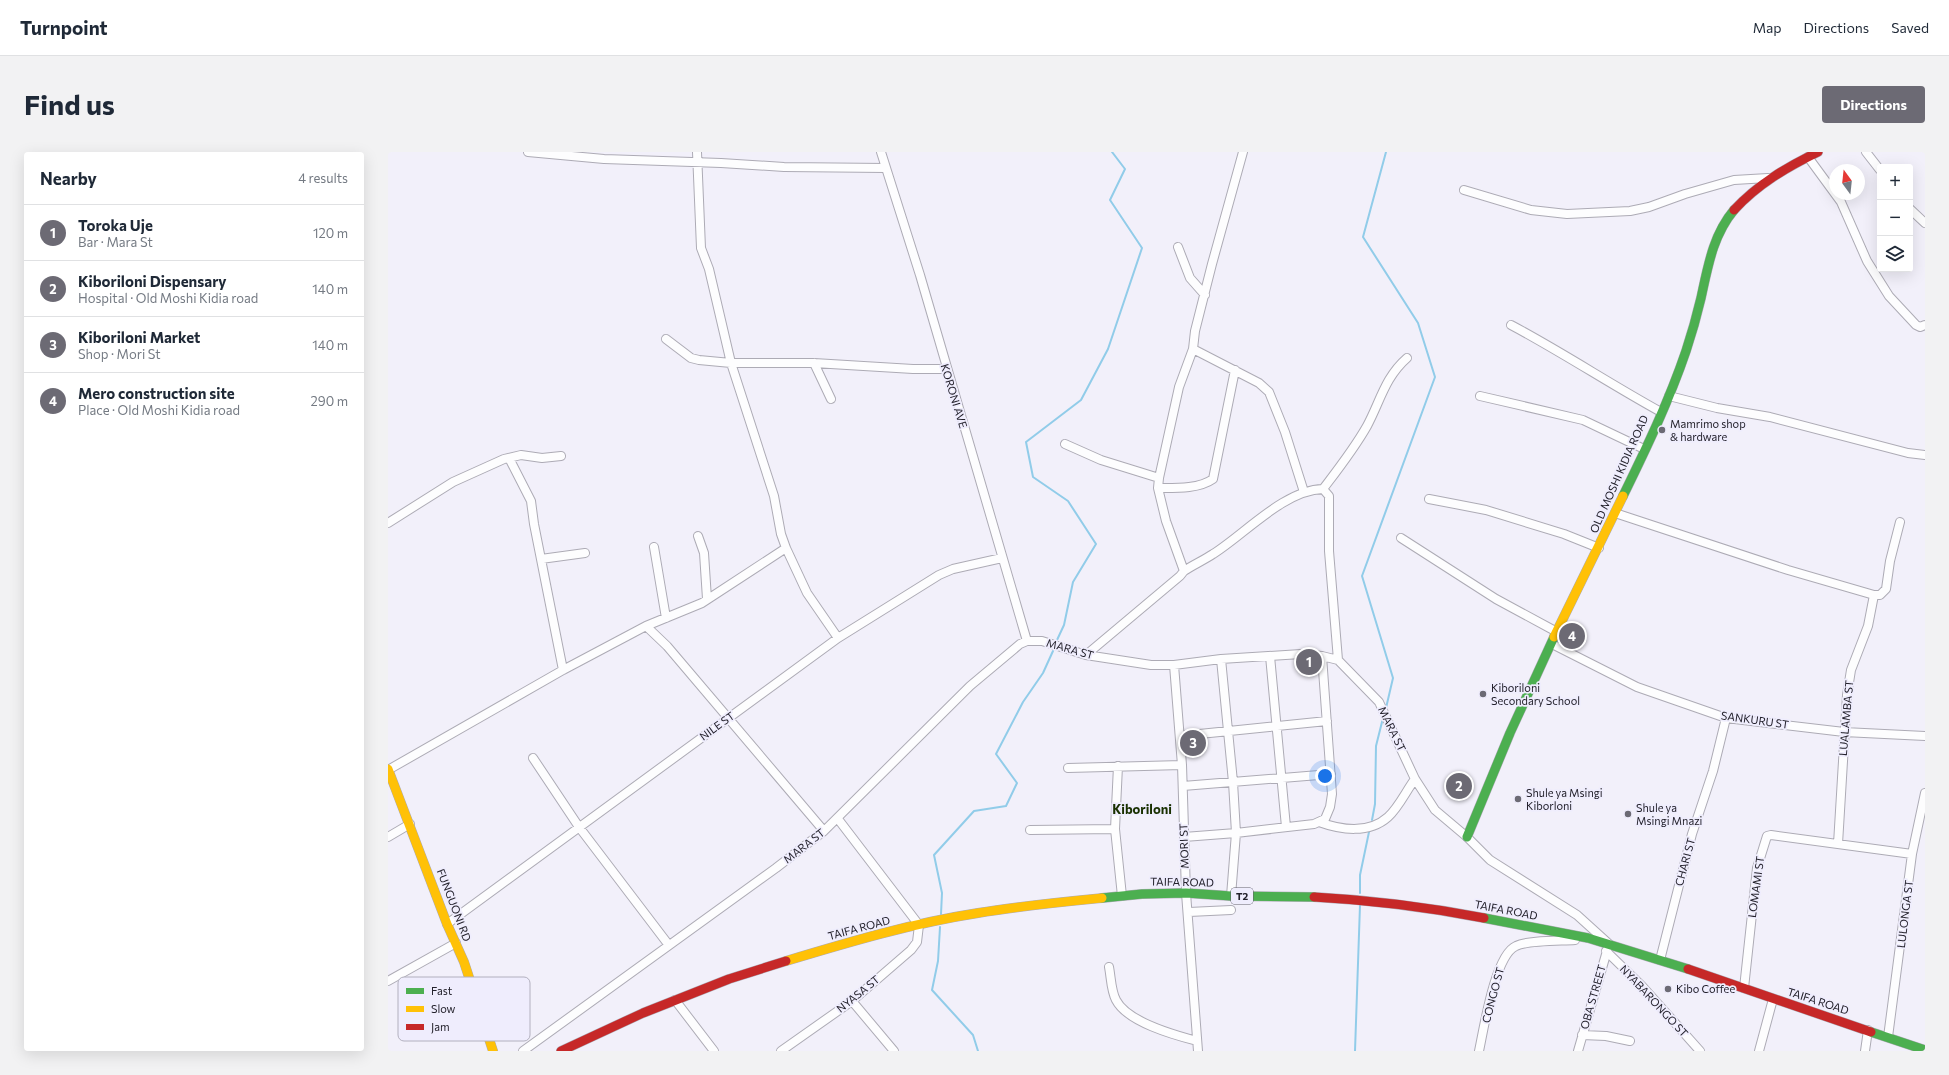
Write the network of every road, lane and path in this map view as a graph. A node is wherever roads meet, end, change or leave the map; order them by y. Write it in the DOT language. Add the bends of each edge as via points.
graph roads {
  1 [pos="528,152"];
  2 [pos="697,152"];
  3 [pos="881,152"];
  4 [pos="1243,152"];
  5 [pos="1818,152"];
  6 [pos="1866,152"];
  7 [pos="1808,157"];
  8 [pos="699,162"];
  9 [pos="1877,166"];
  10 [pos="886,168"];
  11 [pos="1768,178"];
  12 [pos="1464,190"];
  13 [pos="1913,212"];
  14 [pos="1925,224"];
  15 [pos="1178,247"];
  16 [pos="1205,295"];
  17 [pos="1511,325"];
  18 [pos="1925,325"];
  19 [pos="666,339"];
  20 [pos="1193,349"];
  21 [pos="1406,358"];
  22 [pos="731,362"];
  23 [pos="814,363"];
  24 [pos="946,369"];
  25 [pos="1235,370"];
  26 [pos="1480,396"];
  27 [pos="1669,396"];
  28 [pos="831,399"];
  29 [pos="1661,412"];
  30 [pos="1065,444"];
  31 [pos="1644,449"];
  32 [pos="1925,455"];
  33 [pos="561,456"];
  34 [pos="509,458"];
  35 [pos="1158,478"];
  36 [pos="1158,488"];
  37 [pos="1323,489"];
  38 [pos="1304,492"];
  39 [pos="1429,499"];
  40 [pos="1616,513"];
  41 [pos="1900,522"];
  42 [pos="388,523"];
  43 [pos="698,536"];
  44 [pos="1401,538"];
  45 [pos="654,547"];
  46 [pos="786,548"];
  47 [pos="1599,548"];
  48 [pos="585,553"];
  49 [pos="1002,558"];
  50 [pos="541,559"];
  51 [pos="1184,571"];
  52 [pos="1874,595"];
  53 [pos="707,599"];
  54 [pos="666,618"];
  55 [pos="646,626"];
  56 [pos="1557,632"];
  57 [pos="838,638"];
  58 [pos="1027,641"];
  59 [pos="1552,644"];
  60 [pos="1086,655"];
  61 [pos="1270,656"];
  62 [pos="1322,656"];
  63 [pos="1222,659"];
  64 [pos="1338,660"];
  65 [pos="1174,665"];
  66 [pos="563,670"];
  67 [pos="729,718"];
  68 [pos="1726,718"];
  69 [pos="1327,721"];
  70 [pos="1277,725"];
  71 [pos="1228,730"];
  72 [pos="1844,732"];
  73 [pos="1180,736"];
  74 [pos="1925,736"];
  75 [pos="533,758"];
  76 [pos="1182,765"];
  77 [pos="1118,766"];
  78 [pos="1068,768"];
  79 [pos="388,770"];
  80 [pos="1331,774"];
  81 [pos="1282,778"];
  82 [pos="1415,779"];
  83 [pos="1233,782"];
  84 [pos="1183,786"];
  85 [pos="1925,793"];
  86 [pos="838,818"];
  87 [pos="1319,822"];
  88 [pos="410,824"];
  89 [pos="579,827"];
  90 [pos="1286,827"];
  91 [pos="1030,830"];
  92 [pos="1115,830"];
  93 [pos="824,831"];
  94 [pos="1921,831"];
  95 [pos="1236,833"];
  96 [pos="388,837"];
  97 [pos="1184,837"];
  98 [pos="1467,837"];
  99 [pos="1838,844"];
  100 [pos="1912,854"];
  101 [pos="1186,893"];
  102 [pos="1122,896"];
  103 [pos="1231,896"];
  104 [pos="1231,910"];
  105 [pos="1189,912"];
  106 [pos="447,924"];
  107 [pos="919,925"];
  108 [pos="1588,938"];
  109 [pos="456,943"];
  110 [pos="668,944"];
  111 [pos="1607,948"];
  112 [pos="1660,960"];
  113 [pos="1109,967"];
  114 [pos="469,977"];
  115 [pos="388,981"];
  116 [pos="1744,988"];
  117 [pos="1773,999"];
  118 [pos="675,1000"];
  119 [pos="852,1001"];
  120 [pos="1868,1030"];
  121 [pos="1582,1035"];
  122 [pos="1888,1037"];
  123 [pos="490,1041"];
  124 [pos="1197,1041"];
  125 [pos="1630,1042"];
  126 [pos="1925,1050"];
  127 [pos="493,1051"];
  128 [pos="523,1051"];
  129 [pos="561,1051"];
  130 [pos="714,1051"];
  131 [pos="781,1051"];
  132 [pos="894,1051"];
  133 [pos="1198,1051"];
  134 [pos="1479,1051"];
  135 [pos="1578,1051"];
  136 [pos="1700,1051"];
  137 [pos="1759,1051"];
  138 [pos="1865,1051"];
  1 -- 8 [label="street" via="604,159"];
  2 -- 8 [label="street"];
  3 -- 10 [label="street, KORONI AVE"];
  4 -- 16 [label="street"];
  5 -- 7 [label="main road, OLD MOSHI KIDIA ROAD"];
  6 -- 9 [label="street"];
  7 -- 11 [label="main road, OLD MOSHI KIDIA ROAD"];
  7 -- 18 [label="street" via="1841,202 1867,261 1889,296 1916,325"];
  8 -- 10 [label="street" via="784,167"];
  8 -- 22 [label="street" via="700,242"];
  10 -- 24 [label="street, KORONI AVE"];
  11 -- 12 [label="street" via="1734,180 1630,211 1567,214 1531,210"];
  11 -- 27 [label="main road, OLD MOSHI KIDIA ROAD" via="1747,195 1721,228 1686,349"];
  13 -- 14 [label="street"];
  15 -- 16 [label="street" via="1190,278"];
  16 -- 20 [label="street"];
  17 -- 29 [label="street"];
  19 -- 22 [label="street" via="691,358"];
  20 -- 25 [label="street"];
  20 -- 35 [label="street" via="1179,387"];
  21 -- 37 [label="street" via="1390,375 1354,450"];
  22 -- 23 [label="street"];
  22 -- 46 [label="street" via="771,483"];
  23 -- 24 [label="street"];
  23 -- 28 [label="street"];
  24 -- 49 [label="street, KORONI AVE"];
  25 -- 36 [label="street" via="1213,479 1191,486"];
  25 -- 38 [label="street" via="1259,383 1269,392"];
  26 -- 31 [label="street" via="1582,420"];
  27 -- 29 [label="main road, OLD MOSHI KIDIA ROAD"];
  27 -- 32 [label="street" via="1716,408 1770,417"];
  29 -- 31 [label="main road, OLD MOSHI KIDIA ROAD"];
  30 -- 35 [label="street" via="1101,460"];
  31 -- 40 [label="main road, OLD MOSHI KIDIA ROAD"];
  33 -- 34 [label="street" via="542,458 521,455"];
  34 -- 42 [label="street" via="453,482"];
  34 -- 50 [label="street" via="531,501"];
  35 -- 36 [label="street"];
  36 -- 51 [label="street" via="1166,521"];
  37 -- 38 [label="street"];
  37 -- 64 [label="street" via="1330,496 1329,551"];
  38 -- 51 [label="street" via="1273,510 1213,554"];
  39 -- 47 [label="street" via="1486,510 1564,534"];
  40 -- 47 [label="main road, OLD MOSHI KIDIA ROAD"];
  40 -- 52 [label="street" via="1781,568"];
  41 -- 52 [label="street" via="1886,589 1880,595"];
  43 -- 53 [label="street" via="704,553"];
  44 -- 56 [label="street" via="1496,599"];
  45 -- 54 [label="street"];
  46 -- 53 [label="street"];
  46 -- 57 [label="street" via="807,593"];
  47 -- 56 [label="main road, OLD MOSHI KIDIA ROAD"];
  48 -- 50 [label="street"];
  49 -- 57 [label="street, NILE ST" via="953,569 939,575"];
  49 -- 58 [label="street, KORONI AVE"];
  50 -- 66 [label="street"];
  51 -- 60 [label="street"];
  52 -- 72 [label="street, LUALAMBA ST" via="1866,631 1851,670"];
  53 -- 54 [label="street"];
  54 -- 55 [label="street"];
  55 -- 66 [label="street"];
  55 -- 67 [label="street" via="667,646"];
  56 -- 59 [label="main road, OLD MOSHI KIDIA ROAD"];
  57 -- 67 [label="street, NILE ST"];
  58 -- 60 [label="street, MARA ST" via="1042,641"];
  58 -- 86 [label="street, MARA ST" via="970,686"];
  59 -- 68 [label="street, SANKURU ST" via="1636,687"];
  59 -- 98 [label="main road, OLD MOSHI KIDIA ROAD" via="1516,719"];
  60 -- 65 [label="street, MARA ST" via="1151,665"];
  61 -- 62 [label="street, MARA ST"];
  61 -- 63 [label="street, MARA ST"];
  61 -- 70 [label="street"];
  62 -- 64 [label="street, MARA ST"];
  62 -- 69 [label="street"];
  63 -- 65 [label="street, MARA ST"];
  63 -- 71 [label="street"];
  64 -- 82 [label="street, MARA ST" via="1379,702"];
  65 -- 73 [label="street, MORI ST"];
  66 -- 79 [label="street"];
  67 -- 89 [label="street, NILE ST"];
  67 -- 93 [label="street"];
  68 -- 72 [label="street, SANKURU ST"];
  68 -- 112 [label="street, CHARI ST" via="1713,771 1692,834"];
  69 -- 70 [label="street"];
  69 -- 80 [label="street"];
  70 -- 71 [label="street"];
  70 -- 81 [label="street"];
  71 -- 73 [label="street"];
  71 -- 83 [label="street"];
  72 -- 74 [label="street, SANKURU ST"];
  72 -- 99 [label="street, LUALAMBA ST"];
  73 -- 76 [label="street, MORI ST"];
  75 -- 89 [label="street"];
  76 -- 77 [label="street"];
  76 -- 84 [label="street, MORI ST"];
  77 -- 78 [label="street"];
  77 -- 92 [label="street"];
  79 -- 88 [label="main road, FUNGUONI RD"];
  80 -- 81 [label="street"];
  80 -- 87 [label="street" via="1330,807 1325,819"];
  81 -- 83 [label="street"];
  81 -- 90 [label="street"];
  82 -- 87 [label="street" via="1393,811 1381,822 1352,829"];
  82 -- 98 [label="street, MARA ST" via="1435,810"];
  83 -- 84 [label="street"];
  83 -- 95 [label="street"];
  84 -- 97 [label="street, MORI ST"];
  85 -- 94 [label="street, LULONGA ST"];
  86 -- 93 [label="street, MARA ST"];
  86 -- 107 [label="street"];
  87 -- 90 [label="street"];
  88 -- 96 [label="street"];
  88 -- 106 [label="main road, FUNGUONI RD"];
  89 -- 106 [label="street, NILE ST"];
  89 -- 110 [label="street"];
  90 -- 95 [label="street"];
  91 -- 92 [label="street"];
  92 -- 102 [label="street"];
  93 -- 110 [label="street, MARA ST"];
  94 -- 100 [label="street, LULONGA ST"];
  95 -- 97 [label="street"];
  95 -- 103 [label="street"];
  97 -- 101 [label="street, MORI ST"];
  98 -- 111 [label="street, MARA ST" via="1490,860 1577,915"];
  99 -- 100 [label="street, LOMAMI ST"];
  99 -- 116 [label="street, LOMAMI ST" via="1767,836 1756,868"];
  100 -- 122 [label="street, LULONGA ST"];
  101 -- 102 [label="main road, TAIFA ROAD / T2"];
  101 -- 103 [label="main road, TAIFA ROAD / T2"];
  101 -- 105 [label="street, MORI ST"];
  102 -- 107 [label="main road, TAIFA ROAD / T2" via="1068,900 977,913"];
  103 -- 108 [label="main road, TAIFA ROAD / T2" via="1300,896 1372,901 1443,910"];
  104 -- 105 [label="street"];
  105 -- 124 [label="street, MORI ST"];
  106 -- 109 [label="main road, FUNGUONI RD"];
  107 -- 118 [label="main road, TAIFA ROAD / T2" via="776,964"];
  107 -- 119 [label="street, NYASA ST" via="917,942 910,950"];
  108 -- 111 [label="main road, TAIFA ROAD / T2"];
  108 -- 134 [label="street, CONGO ST" via="1524,944 1509,951 1498,972"];
  109 -- 114 [label="main road, FUNGUONI RD"];
  109 -- 115 [label="street"];
  110 -- 128 [label="street, MARA ST"];
  111 -- 112 [label="main road, TAIFA ROAD / T2"];
  111 -- 121 [label="street, OBA STREET"];
  111 -- 136 [label="street, NYABARONGO ST"];
  112 -- 116 [label="main road, TAIFA ROAD / T2"];
  113 -- 124 [label="street" via="1115,998 1120,1008 1166,1032"];
  116 -- 117 [label="main road, TAIFA ROAD / T2"];
  117 -- 120 [label="main road, TAIFA ROAD / T2"];
  117 -- 137 [label="street"];
  118 -- 129 [label="main road, TAIFA ROAD / T2"];
  118 -- 130 [label="street"];
  119 -- 131 [label="street, NYASA ST"];
  119 -- 132 [label="street"];
  120 -- 122 [label="main road, TAIFA ROAD / T2"];
  120 -- 138 [label="street"];
  121 -- 125 [label="street" via="1606,1036"];
  121 -- 135 [label="street, OBA STREET"];
  122 -- 126 [label="main road, TAIFA ROAD / T2"];
  123 -- 127 [label="main road, FUNGUONI RD"];
  124 -- 133 [label="street, MORI ST"];
}
